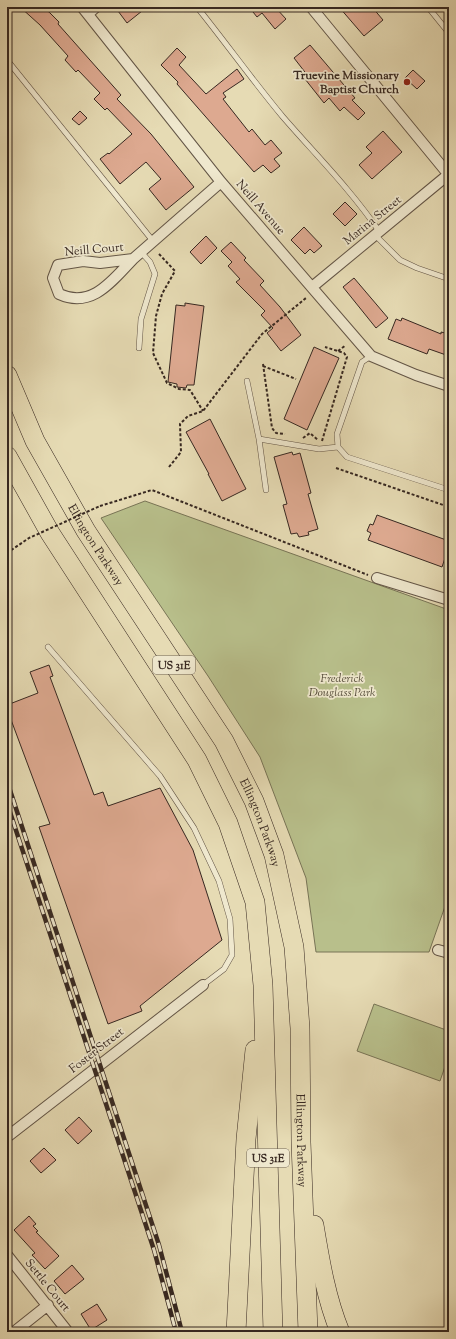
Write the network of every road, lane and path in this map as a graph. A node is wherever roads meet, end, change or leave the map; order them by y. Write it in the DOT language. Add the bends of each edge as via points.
graph roads {
  1 [pos="96,7"];
  2 [pos="197,7"];
  3 [pos="311,7"];
  4 [pos="428,7"];
  5 [pos="85,10"];
  6 [pos="449,33"];
  7 [pos="7,60"];
  8 [pos="449,175"];
  9 [pos="221,182"];
  10 [pos="377,233"];
  11 [pos="153,241"];
  12 [pos="141,252"];
  13 [pos="159,254"];
  14 [pos="133,259"];
  15 [pos="449,279"];
  16 [pos="312,287"];
  17 [pos="306,298"];
  18 [pos="346,345"];
  19 [pos="325,347"];
  20 [pos="138,348"];
  21 [pos="338,351"];
  22 [pos="371,356"];
  23 [pos="7,375"];
  24 [pos="296,379"];
  25 [pos="248,381"];
  26 [pos="449,386"];
  27 [pos="203,411"];
  28 [pos="290,435"];
  29 [pos="296,437"];
  30 [pos="259,439"];
  31 [pos="338,447"];
  32 [pos="7,456"];
  33 [pos="169,467"];
  34 [pos="336,468"];
  35 [pos="266,490"];
  36 [pos="449,490"];
  37 [pos="449,507"];
  38 [pos="7,553"];
  39 [pos="376,578"];
  40 [pos="449,600"];
  41 [pos="48,647"];
  42 [pos="438,950"];
  43 [pos="449,953"];
  44 [pos="203,985"];
  45 [pos="263,985"];
  46 [pos="7,1137"];
  47 [pos="301,1142"];
  48 [pos="7,1255"];
  49 [pos="48,1305"];
  50 [pos="14,1332"];
  51 [pos="68,1332"];
  52 [pos="236,1332"];
  53 [pos="273,1332"];
  54 [pos="308,1332"];
  55 [pos="340,1332"];
  1 -- 5 [label="street"];
  2 -- 10 [label="lane" via="284,117 360,205"];
  3 -- 8 [label="street"];
  4 -- 6 [label="lane"];
  5 -- 9 [label="street, Neill Avenue"];
  7 -- 11 [label="lane"];
  8 -- 10 [label="street, Marina Street"];
  9 -- 11 [label="street, Neill Court"];
  9 -- 16 [label="street, Neill Avenue"];
  10 -- 15 [label="lane" via="400,260"];
  10 -- 16 [label="street, Marina Street"];
  11 -- 12 [label="street, Neill Court"];
  12 -- 14 [label="street, Neill Court"];
  12 -- 20 [label="lane" via="150,262 155,274 141,319"];
  13 -- 27 [label="path" via="175,271 162,294 156,316 153,353 167,383 179,389 190,390"];
  14 -- 14 [label="street, Neill Court" via="103,290 79,299 69,299 59,294 53,278 58,265"];
  16 -- 22 [label="street, Neill Avenue"];
  17 -- 27 [label="path" via="262,334"];
  18 -- 21 [label="path"];
  19 -- 21 [label="path"];
  21 -- 29 [label="path" via="347,357 321,441 316,440 310,433 303,438"];
  22 -- 26 [label="street, Neill Avenue"];
  22 -- 31 [label="lane" via="362,362 338,434"];
  23 -- 47 [label="highway, Ellington Parkway / US 31E" via="35,441 70,504 224,741 254,801 274,855 294,947 300,1028"];
  24 -- 28 [label="path" via="263,365 272,428 276,432"];
  25 -- 30 [label="lane"];
  27 -- 33 [label="path" via="188,416 180,424 181,452"];
  30 -- 31 [label="lane" via="319,449"];
  30 -- 35 [label="lane"];
  31 -- 36 [label="lane" via="347,457"];
  32 -- 45 [label="highway, US 31E" via="50,533 197,760 228,823 254,902"];
  34 -- 37 [label="path"];
  38 -- 39 [label="path, bridge" via="36,535 100,506 152,490"];
  39 -- 40 [label="street"];
  41 -- 44 [label="lane" via="160,776 194,828 219,881 230,919 232,955 224,969"];
  42 -- 43 [label="street"];
  44 -- 46 [label="street, Foster Street"];
  45 -- 52 [label="highway" via="246,1139"];
  45 -- 53 [label="highway, US 31E"];
  47 -- 54 [label="highway, Ellington Parkway / US 31E"];
  47 -- 55 [label="highway" via="320,1259 332,1312"];
  48 -- 49 [label="street, Settle Court"];
  49 -- 50 [label="street"];
  49 -- 51 [label="street, Settle Court"];
}
